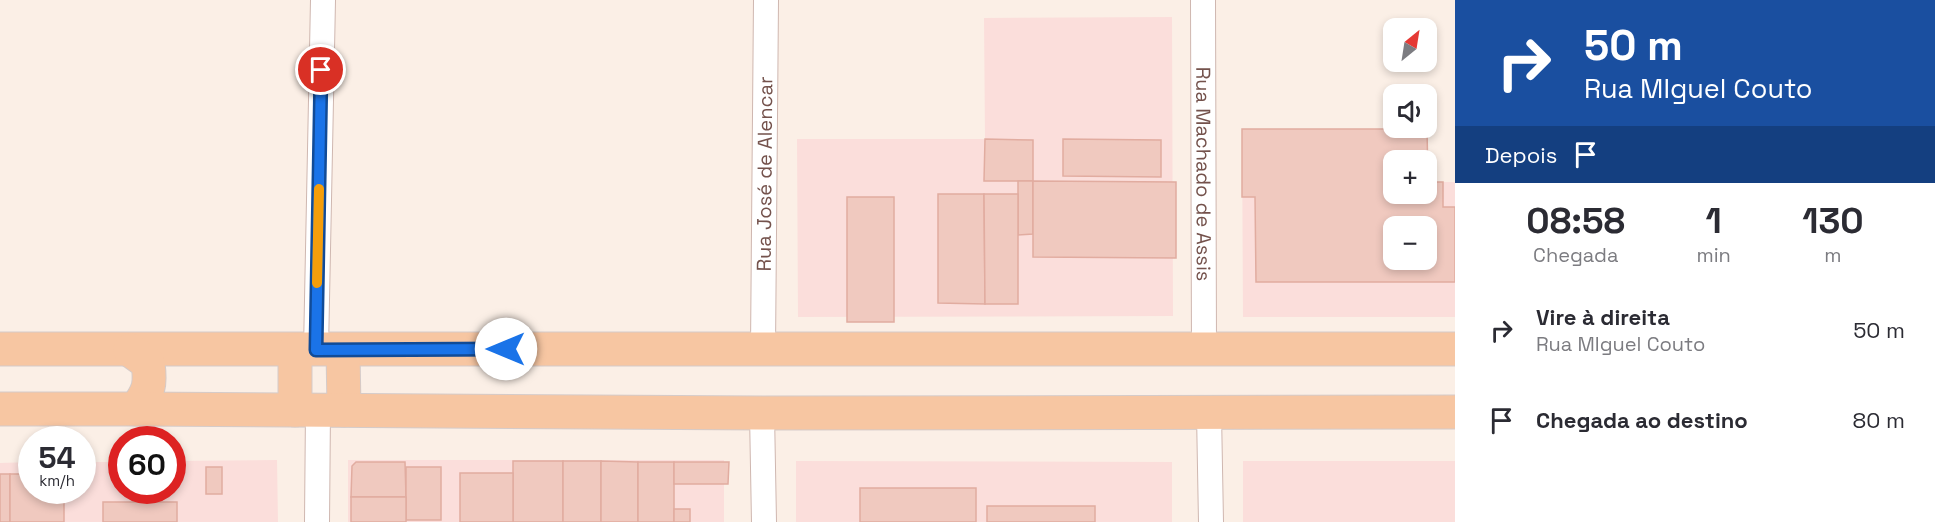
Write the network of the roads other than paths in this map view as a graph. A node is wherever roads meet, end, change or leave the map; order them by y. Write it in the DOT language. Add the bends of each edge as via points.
graph roads {
  1 [pos="323,0"];
  2 [pos="766,0"];
  3 [pos="1203,0"];
  4 [pos="763,348"];
  5 [pos="1204,348"];
  6 [pos="0,349"];
  7 [pos="1455,349"];
  8 [pos="130,350"];
  9 [pos="318,350"];
  10 [pos="136,409"];
  11 [pos="0,410"];
  12 [pos="319,410"];
  13 [pos="1455,412"];
  14 [pos="762,413"];
  15 [pos="1209,413"];
  16 [pos="317,522"];
  17 [pos="764,522"];
  18 [pos="1211,522"];
  1 -- 9 [label="street"];
  2 -- 4 [label="street, Rua José de Alencar"];
  3 -- 5 [label="street, Rua Machado de Assis"];
  4 -- 5 [label="main road"];
  4 -- 9 [label="main road"];
  5 -- 7 [label="main road"];
  6 -- 8 [label="main road"];
  8 -- 9 [label="main road"];
  8 -- 10 [label="main road" via="148,363 150,377 148,392"];
  9 -- 12 [label="main road"];
  9 -- 12 [label="main road"];
  10 -- 11 [label="main road"];
  10 -- 12 [label="main road"];
  12 -- 14 [label="main road"];
  12 -- 16 [label="street"];
  13 -- 15 [label="main road"];
  14 -- 15 [label="main road"];
  14 -- 17 [label="street"];
  15 -- 18 [label="street"];
}
